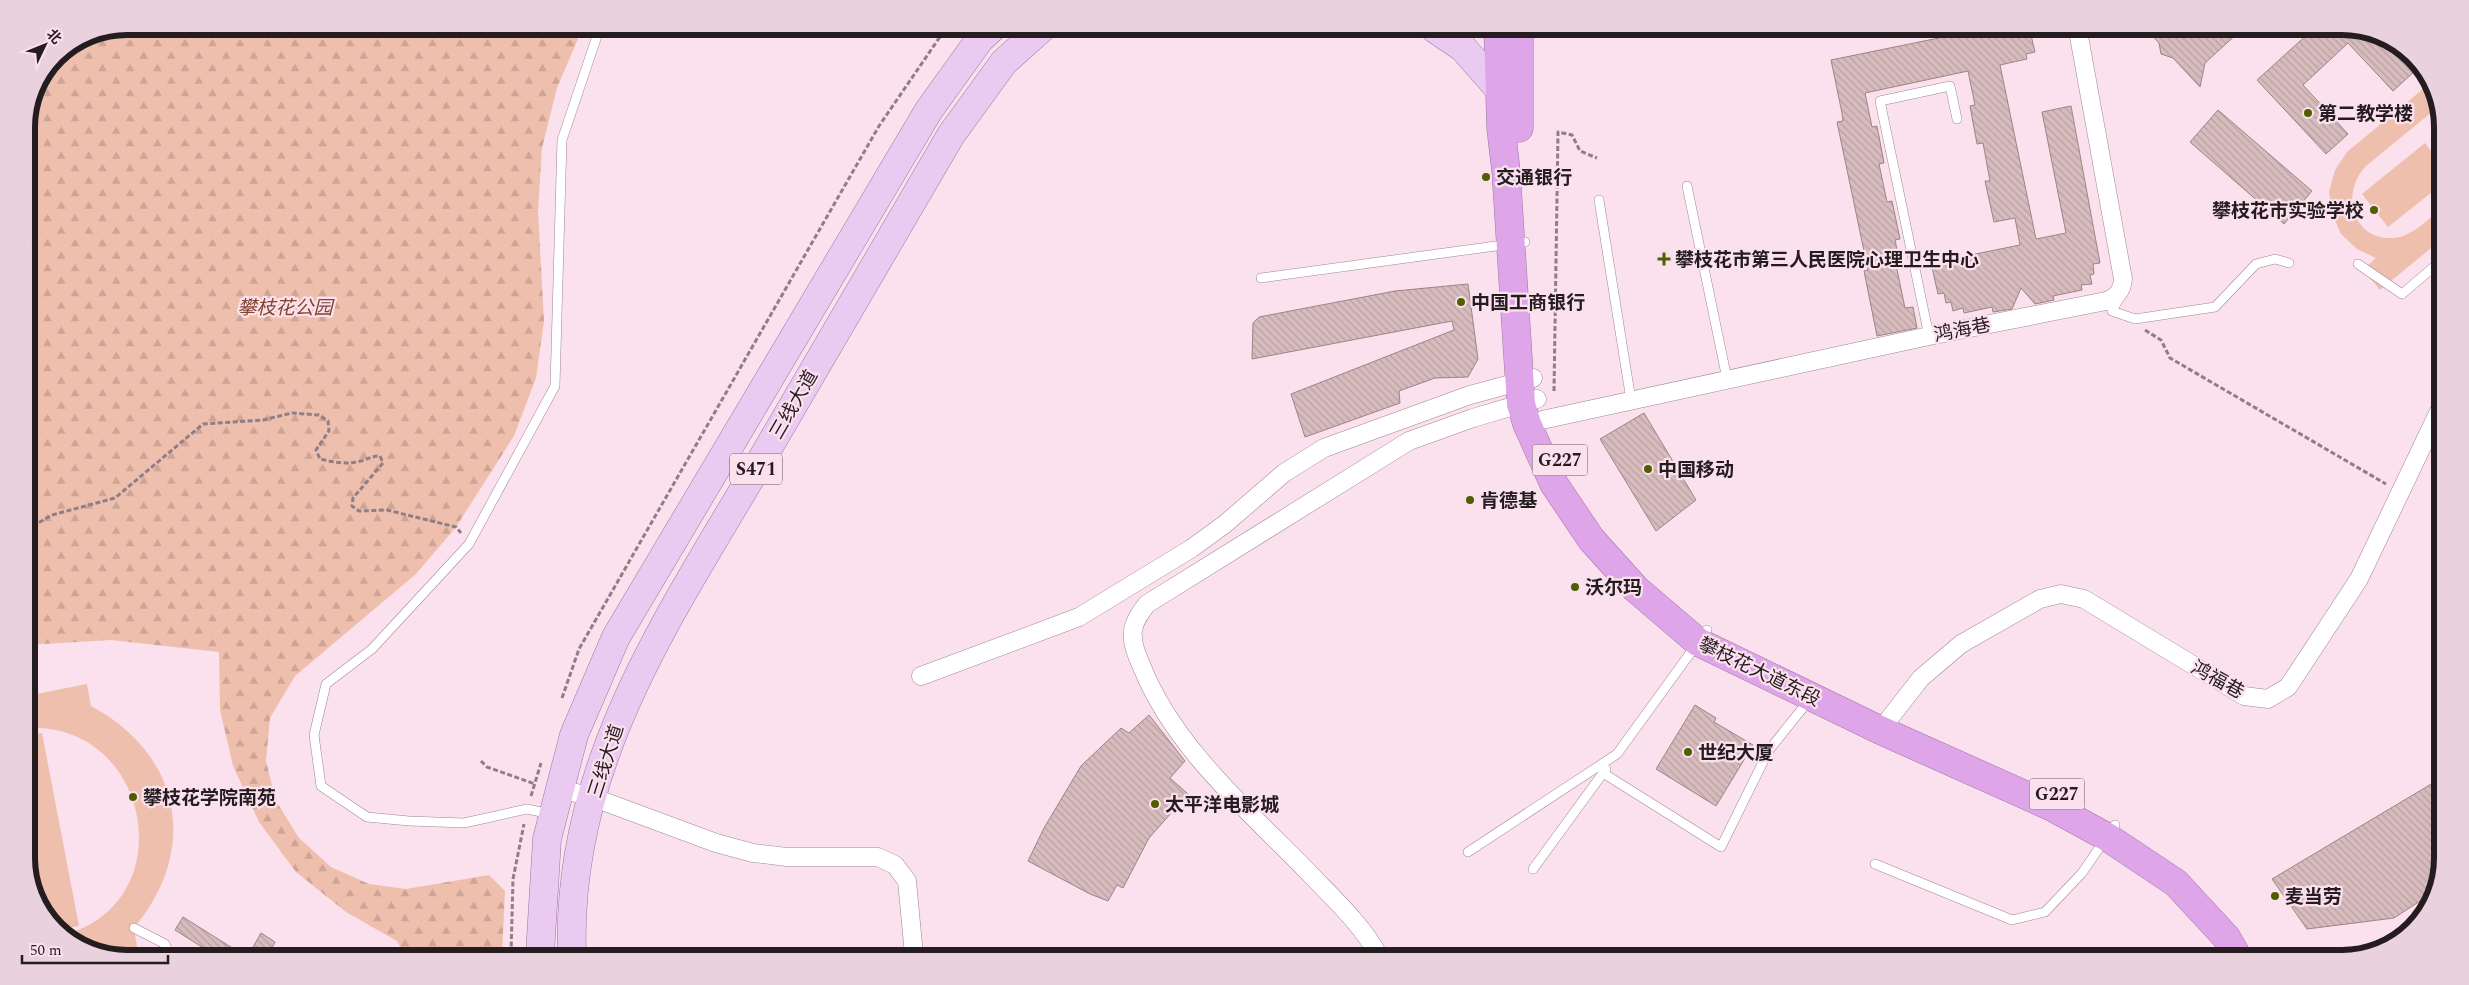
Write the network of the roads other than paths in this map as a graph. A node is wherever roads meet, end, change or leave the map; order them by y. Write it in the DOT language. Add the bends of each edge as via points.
graph roads {
  1 [pos="597,35"];
  2 [pos="985,35"];
  3 [pos="1034,35"];
  4 [pos="1444,35"];
  5 [pos="1513,35"];
  6 [pos="1514,35"];
  7 [pos="2079,35"];
  8 [pos="1500,90"];
  9 [pos="1957,119"];
  10 [pos="1687,186"];
  11 [pos="1599,200"];
  12 [pos="1518,243"];
  13 [pos="2289,263"];
  14 [pos="2358,264"];
  15 [pos="2434,267"];
  16 [pos="1260,278"];
  17 [pos="2123,285"];
  18 [pos="1929,336"];
  19 [pos="1727,380"];
  20 [pos="1534,400"];
  21 [pos="1631,400"];
  22 [pos="2434,428"];
  23 [pos="1702,636"];
  24 [pos="921,676"];
  25 [pos="1816,691"];
  26 [pos="1888,719"];
  27 [pos="1617,754"];
  28 [pos="1603,773"];
  29 [pos="592,796"];
  30 [pos="547,804"];
  31 [pos="2111,831"];
  32 [pos="1468,852"];
  33 [pos="1875,864"];
  34 [pos="1533,869"];
  35 [pos="134,928"];
  36 [pos="168,950"];
  37 [pos="540,950"];
  38 [pos="572,950"];
  39 [pos="914,950"];
  40 [pos="1375,950"];
  41 [pos="2233,950"];
  42 [pos="2249,950"];
  1 -- 30 [label="lane" via="562,140 554,386 469,544 372,649 326,684 314,735 321,786 367,817 464,823"];
  2 -- 30 [label="main road, 三线大道 / S471" via="928,110 616,637"];
  3 -- 29 [label="main road, 三线大道 / S471" via="1004,62 940,152 647,655 606,748"];
  4 -- 8 [label="main road" via="1463,48"];
  5 -- 8 [label="highway, 攀枝花大道东段 / G227"];
  6 -- 12 [label="highway, 攀枝花大道东段 / G227" via="1519,111"];
  7 -- 17 [label="street"];
  8 -- 12 [label="highway, 攀枝花大道东段 / G227"];
  9 -- 18 [label="lane" via="1950,86 1880,100"];
  10 -- 19 [label="lane"];
  11 -- 21 [label="lane"];
  12 -- 16 [label="lane"];
  12 -- 20 [label="highway, 攀枝花大道东段 / G227"];
  13 -- 17 [label="lane" via="2275,259 2256,264 2215,307 2135,319 2112,311"];
  14 -- 15 [label="lane" via="2402,294"];
  17 -- 18 [label="street, 鸿海巷" via="2112,299 2025,312"];
  18 -- 19 [label="street, 鸿海巷"];
  19 -- 21 [label="street, 鸿海巷"];
  20 -- 21 [label="street, 鸿海巷"];
  20 -- 23 [label="highway, 攀枝花大道东段 / G227" via="1568,479 1606,535 1650,585"];
  20 -- 24 [label="street" via="1470,395 1324,448 1284,473 1192,548 1079,617"];
  20 -- 40 [label="street" via="1410,441 1147,604 1138,616 1133,632 1136,653 1151,690 1178,733 1226,788 1347,912"];
  22 -- 26 [label="street, 鸿福巷" via="2359,579 2288,687 2268,699 2244,696 2084,599 2062,594 2040,599 1961,644 1921,678"];
  23 -- 25 [label="highway, 攀枝花大道东段 / G227"];
  23 -- 27 [label="lane"];
  25 -- 26 [label="highway, 攀枝花大道东段 / G227"];
  25 -- 28 [label="lane" via="1769,750 1721,846"];
  25 -- 31 [label="highway, 攀枝花大道东段 / G227" via="1880,730"];
  26 -- 31 [label="highway, 攀枝花大道东段 / G227" via="2061,796"];
  27 -- 28 [label="lane"];
  27 -- 32 [label="lane"];
  28 -- 34 [label="lane"];
  29 -- 30 [label="street"];
  29 -- 38 [label="main road, 三线大道 / S471" via="578,847"];
  29 -- 39 [label="street" via="716,843 753,853 787,857 878,857 895,864 907,881"];
  30 -- 37 [label="main road, 三线大道 / S471"];
  31 -- 33 [label="lane" via="2082,873 2045,912 2012,920"];
  31 -- 41 [label="highway, 攀枝花大道东段 / G227" via="2176,883 2226,937"];
  31 -- 42 [label="highway, 攀枝花大道东段 / G227" via="2185,872 2235,926"];
  35 -- 36 [label="lane" via="165,944"];
}
